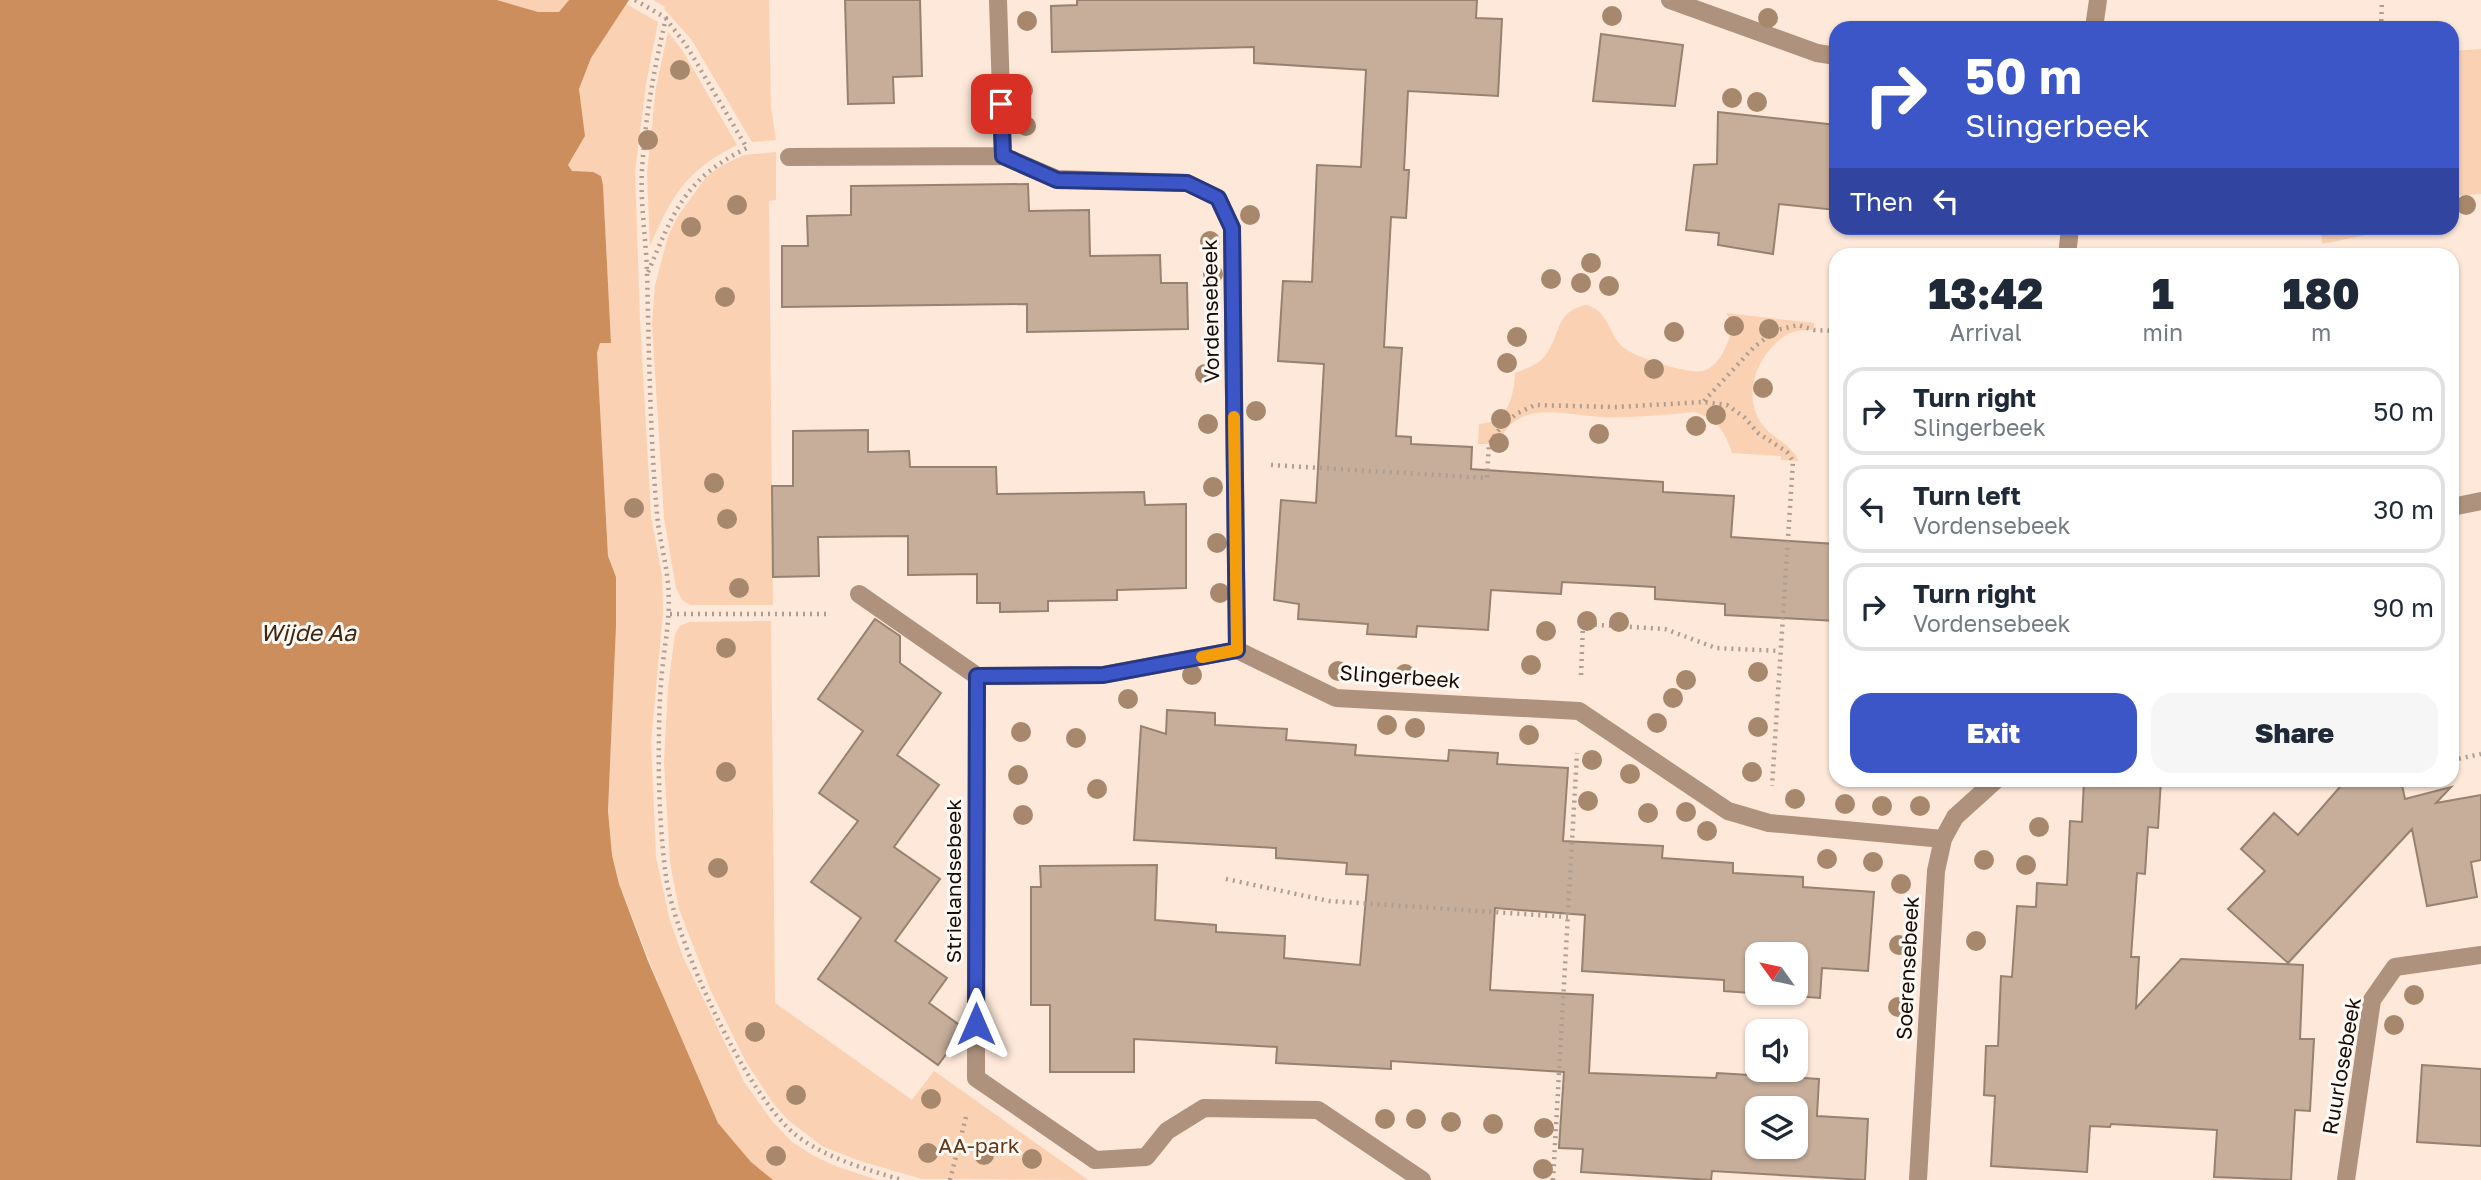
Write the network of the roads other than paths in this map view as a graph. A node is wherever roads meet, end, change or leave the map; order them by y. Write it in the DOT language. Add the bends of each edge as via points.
graph roads {
  1 [pos="998,0"];
  2 [pos="1670,0"];
  3 [pos="2098,0"];
  4 [pos="2095,21"];
  5 [pos="1829,55"];
  6 [pos="1003,156"];
  7 [pos="789,157"];
  8 [pos="2481,501"];
  9 [pos="2459,506"];
  10 [pos="859,594"];
  11 [pos="1237,650"];
  12 [pos="977,676"];
  13 [pos="1988,787"];
  14 [pos="1943,839"];
  15 [pos="2481,955"];
  16 [pos="1423,1180"];
  17 [pos="1918,1180"];
  18 [pos="2346,1180"];
  1 -- 6 [label="street"];
  2 -- 5 [label="street"];
  3 -- 4 [label="street"];
  6 -- 7 [label="street, Vordensebeek"];
  6 -- 11 [label="street, Vordensebeek" via="1057,180 1187,183 1218,198 1232,228"];
  8 -- 9 [label="street"];
  10 -- 12 [label="street"];
  11 -- 12 [label="street" via="1103,675"];
  11 -- 14 [label="street, Slingerbeek" via="1336,698 1579,711 1728,811 1769,823"];
  12 -- 16 [label="street, Strielandsebeek" via="976,1078 1095,1160 1146,1157 1167,1131 1204,1108 1318,1110"];
  13 -- 14 [label="street, Soerensebeek" via="1955,817"];
  14 -- 17 [label="street, Soerensebeek" via="1936,871"];
  15 -- 18 [label="street, Ruurlosebeek" via="2395,967 2372,1000"];
}
